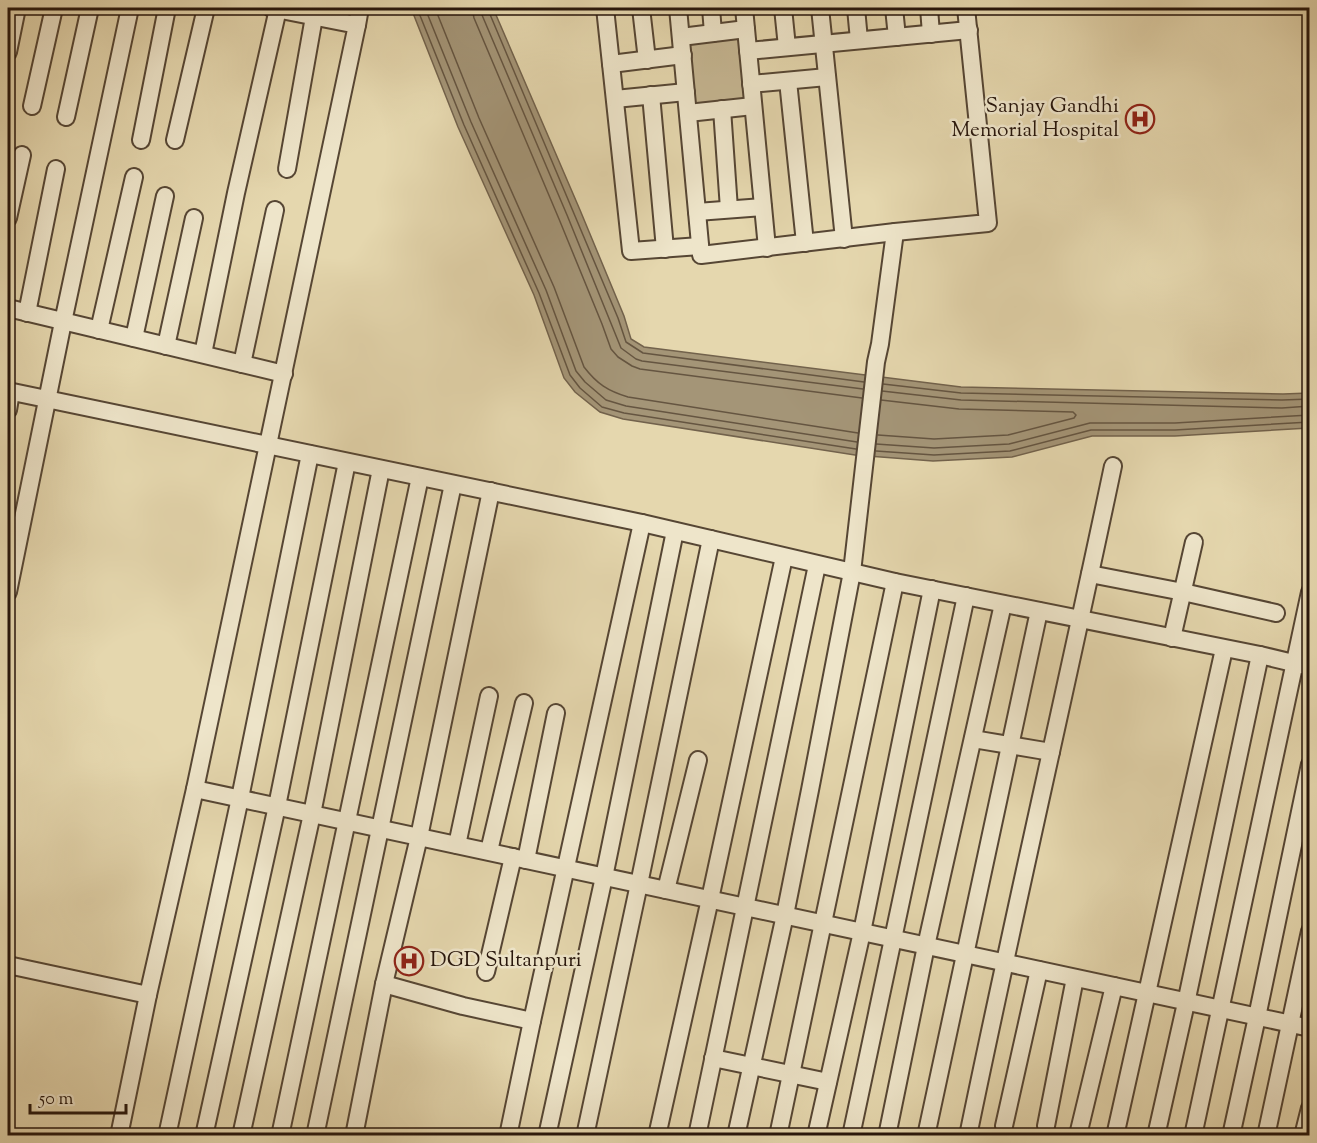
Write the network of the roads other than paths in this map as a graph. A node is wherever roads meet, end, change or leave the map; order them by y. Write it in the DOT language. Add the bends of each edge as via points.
graph roads {
  1 [pos="17,8"];
  2 [pos="54,8"];
  3 [pos="90,8"];
  4 [pos="130,8"];
  5 [pos="167,8"];
  6 [pos="206,8"];
  7 [pos="275,8"];
  8 [pos="360,8"];
  9 [pos="605,8"];
  10 [pos="641,8"];
  11 [pos="678,8"];
  12 [pos="711,8"];
  13 [pos="744,8"];
  14 [pos="783,8"];
  15 [pos="820,8"];
  16 [pos="856,8"];
  17 [pos="894,8"];
  18 [pos="929,8"];
  19 [pos="966,8"];
  20 [pos="314,17"];
  21 [pos="357,25"];
  22 [pos="746,30"];
  23 [pos="969,30"];
  24 [pos="713,33"];
  25 [pos="931,34"];
  26 [pos="681,37"];
  27 [pos="897,37"];
  28 [pos="859,40"];
  29 [pos="824,44"];
  30 [pos="787,47"];
  31 [pos="748,51"];
  32 [pos="8,52"];
  33 [pos="683,56"];
  34 [pos="647,60"];
  35 [pos="611,64"];
  36 [pos="827,77"];
  37 [pos="788,81"];
  38 [pos="751,84"];
  39 [pos="686,92"];
  40 [pos="651,95"];
  41 [pos="615,99"];
  42 [pos="32,106"];
  43 [pos="753,106"];
  44 [pos="722,109"];
  45 [pos="688,112"];
  46 [pos="66,117"];
  47 [pos="141,140"];
  48 [pos="175,140"];
  49 [pos="22,155"];
  50 [pos="56,169"];
  51 [pos="286,169"];
  52 [pos="134,177"];
  53 [pos="165,196"];
  54 [pos="763,207"];
  55 [pos="729,209"];
  56 [pos="275,210"];
  57 [pos="697,212"];
  58 [pos="8,218"];
  59 [pos="194,218"];
  60 [pos="895,232"];
  61 [pos="844,239"];
  62 [pos="805,243"];
  63 [pos="700,246"];
  64 [pos="767,248"];
  65 [pos="664,249"];
  66 [pos="8,308"];
  67 [pos="27,313"];
  68 [pos="63,322"];
  69 [pos="99,330"];
  70 [pos="134,338"];
  71 [pos="166,346"];
  72 [pos="202,354"];
  73 [pos="242,364"];
  74 [pos="284,374"];
  75 [pos="9,392"];
  76 [pos="48,400"];
  77 [pos="8,410"];
  78 [pos="267,446"];
  79 [pos="309,454"];
  80 [pos="347,462"];
  81 [pos="1113,466"];
  82 [pos="381,469"];
  83 [pos="420,477"];
  84 [pos="453,484"];
  85 [pos="491,491"];
  86 [pos="642,523"];
  87 [pos="675,531"];
  88 [pos="711,540"];
  89 [pos="1194,543"];
  90 [pos="784,557"];
  91 [pos="817,565"];
  92 [pos="852,572"];
  93 [pos="1090,574"];
  94 [pos="895,582"];
  95 [pos="932,589"];
  96 [pos="8,592"];
  97 [pos="1183,592"];
  98 [pos="1310,592"];
  99 [pos="966,596"];
  100 [pos="1003,604"];
  101 [pos="1039,611"];
  102 [pos="1276,613"];
  103 [pos="1080,620"];
  104 [pos="1172,638"];
  105 [pos="1224,649"];
  106 [pos="1260,655"];
  107 [pos="1301,665"];
  108 [pos="489,696"];
  109 [pos="524,703"];
  110 [pos="556,713"];
  111 [pos="973,739"];
  112 [pos="1010,745"];
  113 [pos="1051,752"];
  114 [pos="698,760"];
  115 [pos="1310,764"];
  116 [pos="195,789"];
  117 [pos="240,798"];
  118 [pos="277,806"];
  119 [pos="312,814"];
  120 [pos="347,821"];
  121 [pos="381,828"];
  122 [pos="419,837"];
  123 [pos="457,845"];
  124 [pos="489,851"];
  125 [pos="519,858"];
  126 [pos="566,868"];
  127 [pos="604,877"];
  128 [pos="639,884"];
  129 [pos="666,890"];
  130 [pos="710,899"];
  131 [pos="746,907"];
  132 [pos="784,915"];
  133 [pos="824,924"];
  134 [pos="1310,931"];
  135 [pos="862,932"];
  136 [pos="894,939"];
  137 [pos="926,946"];
  138 [pos="964,954"];
  139 [pos="1004,963"];
  140 [pos="8,965"];
  141 [pos="1039,970"];
  142 [pos="486,972"];
  143 [pos="1075,978"];
  144 [pos="384,984"];
  145 [pos="1114,986"];
  146 [pos="1146,993"];
  147 [pos="148,995"];
  148 [pos="1186,1003"];
  149 [pos="1219,1009"];
  150 [pos="1257,1017"];
  151 [pos="532,1022"];
  152 [pos="1290,1024"];
  153 [pos="1310,1028"];
  154 [pos="713,1058"];
  155 [pos="752,1066"];
  156 [pos="791,1075"];
  157 [pos="828,1082"];
  158 [pos="1310,1108"];
  159 [pos="1004,1126"];
  160 [pos="1046,1126"];
  161 [pos="122,1135"];
  162 [pos="167,1136"];
  163 [pos="204,1136"];
  164 [pos="241,1136"];
  165 [pos="280,1136"];
  166 [pos="315,1136"];
  167 [pos="354,1136"];
  168 [pos="508,1136"];
  169 [pos="547,1136"];
  170 [pos="585,1136"];
  171 [pos="657,1136"];
  172 [pos="697,1136"];
  173 [pos="736,1136"];
  174 [pos="778,1136"];
  175 [pos="816,1136"];
  176 [pos="851,1136"];
  177 [pos="887,1136"];
  178 [pos="926,1136"];
  179 [pos="968,1136"];
  180 [pos="1078,1136"];
  181 [pos="1115,1136"];
  182 [pos="1156,1136"];
  183 [pos="1193,1136"];
  184 [pos="1231,1136"];
  185 [pos="1266,1136"];
  186 [pos="1303,1136"];
  1 -- 32 [label="street"];
  2 -- 42 [label="street"];
  3 -- 46 [label="street"];
  4 -- 68 [label="street"];
  5 -- 47 [label="street"];
  6 -- 48 [label="street"];
  7 -- 20 [label="street"];
  7 -- 72 [label="street"];
  8 -- 21 [label="street"];
  9 -- 35 [label="street"];
  10 -- 34 [label="street"];
  11 -- 26 [label="street"];
  12 -- 24 [label="street"];
  13 -- 22 [label="street"];
  14 -- 30 [label="street"];
  15 -- 29 [label="street"];
  16 -- 28 [label="street"];
  17 -- 27 [label="street"];
  18 -- 25 [label="street"];
  19 -- 23 [label="street"];
  20 -- 21 [label="street"];
  20 -- 51 [label="street"];
  21 -- 74 [label="street"];
  22 -- 24 [label="street"];
  22 -- 31 [label="street"];
  23 -- 25 [label="street"];
  23 -- 60 [label="street" via="988,223"];
  24 -- 26 [label="street"];
  25 -- 27 [label="street"];
  26 -- 33 [label="street"];
  27 -- 28 [label="street"];
  28 -- 29 [label="street"];
  29 -- 30 [label="street"];
  29 -- 36 [label="street"];
  30 -- 31 [label="street"];
  31 -- 38 [label="street"];
  33 -- 34 [label="street"];
  33 -- 39 [label="street"];
  34 -- 35 [label="street"];
  35 -- 41 [label="street"];
  36 -- 37 [label="street"];
  36 -- 61 [label="street"];
  37 -- 38 [label="street"];
  37 -- 62 [label="street"];
  38 -- 43 [label="street"];
  39 -- 40 [label="street"];
  39 -- 45 [label="street"];
  40 -- 41 [label="street"];
  40 -- 65 [label="street"];
  41 -- 65 [label="street" via="631,251"];
  43 -- 44 [label="street"];
  43 -- 54 [label="street"];
  44 -- 45 [label="street"];
  44 -- 55 [label="street"];
  45 -- 57 [label="street"];
  49 -- 58 [label="street"];
  50 -- 67 [label="street"];
  52 -- 69 [label="street"];
  53 -- 70 [label="street"];
  54 -- 55 [label="street"];
  54 -- 64 [label="street"];
  55 -- 57 [label="street"];
  56 -- 73 [label="street"];
  57 -- 63 [label="street"];
  59 -- 71 [label="street"];
  60 -- 61 [label="street"];
  60 -- 92 [label="street"];
  61 -- 62 [label="street"];
  62 -- 64 [label="street"];
  63 -- 64 [label="street" via="701,255"];
  63 -- 65 [label="street"];
  66 -- 67 [label="street"];
  67 -- 68 [label="street"];
  68 -- 69 [label="street"];
  68 -- 76 [label="street"];
  69 -- 70 [label="street"];
  70 -- 71 [label="street"];
  71 -- 72 [label="street"];
  72 -- 73 [label="street"];
  73 -- 74 [label="street"];
  74 -- 78 [label="street"];
  75 -- 76 [label="street"];
  75 -- 77 [label="street"];
  76 -- 78 [label="street"];
  76 -- 96 [label="street"];
  78 -- 79 [label="street"];
  78 -- 116 [label="street"];
  79 -- 80 [label="street"];
  79 -- 117 [label="street"];
  80 -- 82 [label="street"];
  80 -- 118 [label="street"];
  81 -- 93 [label="street"];
  82 -- 83 [label="street"];
  82 -- 119 [label="street"];
  83 -- 84 [label="street"];
  83 -- 120 [label="street"];
  84 -- 85 [label="street"];
  84 -- 121 [label="street"];
  85 -- 86 [label="street"];
  85 -- 122 [label="street"];
  86 -- 87 [label="street"];
  86 -- 126 [label="street"];
  87 -- 88 [label="street"];
  87 -- 127 [label="street"];
  88 -- 90 [label="street"];
  88 -- 128 [label="street"];
  89 -- 97 [label="street"];
  90 -- 91 [label="street"];
  90 -- 130 [label="street"];
  91 -- 92 [label="street"];
  91 -- 131 [label="street"];
  92 -- 94 [label="street"];
  92 -- 132 [label="street"];
  93 -- 97 [label="street"];
  93 -- 103 [label="street"];
  94 -- 95 [label="street"];
  94 -- 133 [label="street"];
  95 -- 99 [label="street"];
  95 -- 135 [label="street"];
  97 -- 102 [label="street"];
  97 -- 104 [label="street"];
  98 -- 107 [label="street"];
  99 -- 100 [label="street"];
  99 -- 136 [label="street"];
  100 -- 101 [label="street"];
  100 -- 111 [label="street"];
  101 -- 103 [label="street"];
  101 -- 112 [label="street"];
  103 -- 104 [label="street"];
  103 -- 113 [label="street"];
  104 -- 105 [label="street"];
  105 -- 106 [label="street"];
  105 -- 146 [label="street"];
  106 -- 107 [label="street"];
  106 -- 148 [label="street"];
  107 -- 149 [label="street"];
  108 -- 123 [label="street"];
  109 -- 124 [label="street"];
  110 -- 125 [label="street"];
  111 -- 112 [label="street"];
  111 -- 137 [label="street"];
  112 -- 113 [label="street"];
  112 -- 138 [label="street"];
  113 -- 139 [label="street"];
  114 -- 129 [label="street"];
  115 -- 150 [label="street"];
  116 -- 117 [label="street"];
  116 -- 147 [label="street"];
  117 -- 118 [label="street"];
  117 -- 162 [label="street"];
  118 -- 119 [label="street"];
  118 -- 163 [label="street"];
  119 -- 120 [label="street"];
  119 -- 164 [label="street"];
  120 -- 121 [label="street"];
  120 -- 165 [label="street"];
  121 -- 122 [label="street"];
  121 -- 166 [label="street"];
  122 -- 123 [label="street"];
  122 -- 144 [label="street"];
  123 -- 124 [label="street"];
  124 -- 125 [label="street"];
  125 -- 126 [label="street"];
  125 -- 142 [label="street"];
  126 -- 127 [label="street"];
  126 -- 151 [label="street"];
  127 -- 128 [label="street"];
  127 -- 169 [label="street"];
  128 -- 129 [label="street"];
  128 -- 170 [label="street"];
  129 -- 130 [label="street"];
  130 -- 131 [label="street"];
  130 -- 171 [label="street"];
  131 -- 132 [label="street"];
  131 -- 154 [label="street"];
  132 -- 133 [label="street"];
  132 -- 155 [label="street"];
  133 -- 135 [label="street"];
  133 -- 156 [label="street"];
  134 -- 152 [label="street"];
  135 -- 136 [label="street"];
  135 -- 157 [label="street"];
  136 -- 137 [label="street"];
  136 -- 176 [label="street"];
  137 -- 138 [label="street"];
  137 -- 177 [label="street"];
  138 -- 139 [label="street"];
  138 -- 178 [label="street"];
  139 -- 141 [label="street"];
  139 -- 179 [label="street"];
  140 -- 147 [label="street"];
  141 -- 143 [label="street"];
  141 -- 159 [label="street"];
  143 -- 145 [label="street"];
  143 -- 160 [label="street"];
  144 -- 151 [label="street"];
  144 -- 167 [label="street"];
  145 -- 146 [label="street"];
  145 -- 180 [label="street"];
  146 -- 148 [label="street"];
  146 -- 181 [label="street"];
  147 -- 161 [label="street"];
  148 -- 149 [label="street"];
  148 -- 182 [label="street"];
  149 -- 150 [label="street"];
  149 -- 183 [label="street"];
  150 -- 152 [label="street"];
  150 -- 184 [label="street"];
  151 -- 168 [label="street"];
  152 -- 153 [label="street"];
  152 -- 185 [label="street"];
  154 -- 155 [label="street"];
  154 -- 172 [label="street"];
  155 -- 156 [label="street"];
  155 -- 173 [label="street"];
  156 -- 157 [label="street"];
  156 -- 174 [label="street"];
  157 -- 175 [label="street"];
  158 -- 186 [label="street"];
}
